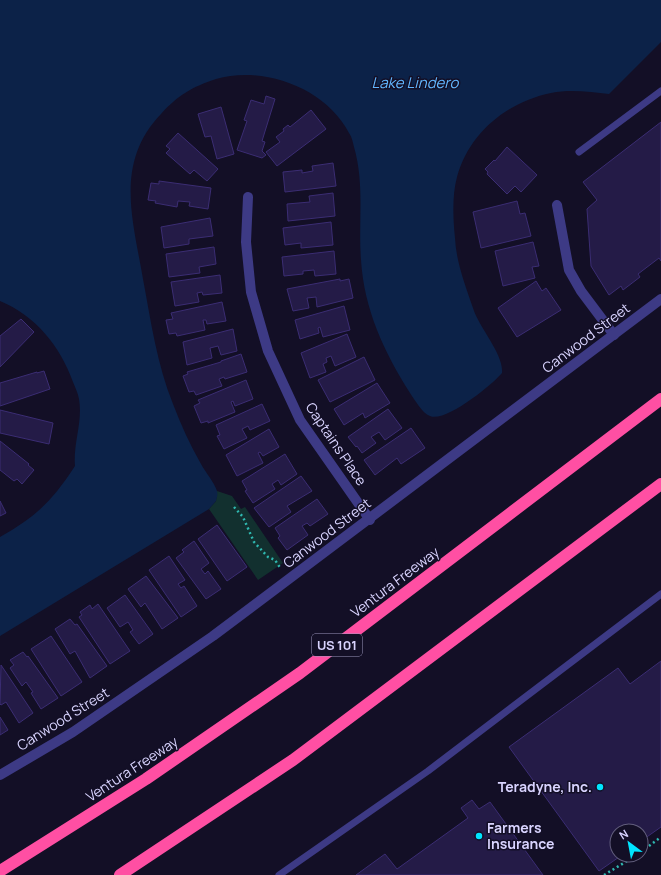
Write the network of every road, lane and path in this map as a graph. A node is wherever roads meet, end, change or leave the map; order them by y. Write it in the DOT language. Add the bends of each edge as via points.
graph roads {
  1 [pos="661,90"];
  2 [pos="579,152"];
  3 [pos="248,197"];
  4 [pos="557,205"];
  5 [pos="661,299"];
  6 [pos="614,335"];
  7 [pos="661,399"];
  8 [pos="661,484"];
  9 [pos="234,507"];
  10 [pos="370,520"];
  11 [pos="288,580"];
  12 [pos="661,594"];
  13 [pos="0,775"];
  14 [pos="661,836"];
  15 [pos="649,846"];
  16 [pos="624,863"];
  17 [pos="0,870"];
  18 [pos="120,875"];
  19 [pos="279,875"];
  20 [pos="604,875"];
  1 -- 2 [label="lane"];
  3 -- 10 [label="street, Captains Place" via="246,242 251,292 268,351 300,420"];
  4 -- 6 [label="street" via="569,270 581,291"];
  5 -- 6 [label="street, Canwood Street"];
  6 -- 10 [label="street, Canwood Street"];
  7 -- 17 [label="highway, Ventura Freeway / US 101" via="300,673 146,779"];
  8 -- 18 [label="highway" via="293,760"];
  9 -- 11 [label="path" via="243,518 254,542 275,560"];
  10 -- 11 [label="street, Canwood Street"];
  11 -- 13 [label="street, Canwood Street" via="213,636 73,732"];
  12 -- 19 [label="lane" via="428,771"];
  14 -- 15 [label="path"];
  16 -- 20 [label="path"];
}
